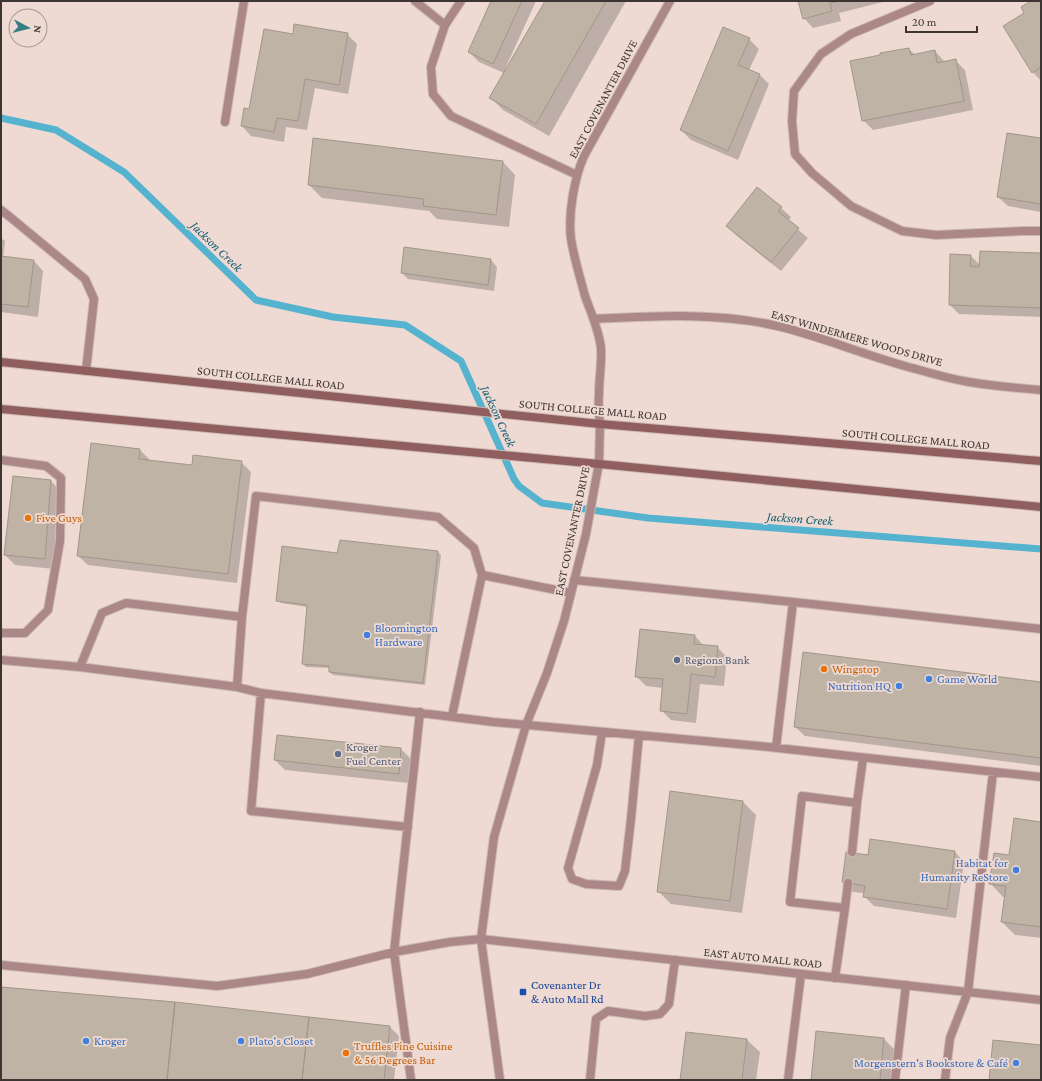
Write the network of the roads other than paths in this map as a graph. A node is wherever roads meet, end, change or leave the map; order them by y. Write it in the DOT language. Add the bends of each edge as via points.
graph roads {
  1 [pos="244,1"];
  2 [pos="415,1"];
  3 [pos="461,1"];
  4 [pos="670,1"];
  5 [pos="930,1"];
  6 [pos="445,25"];
  7 [pos="225,122"];
  8 [pos="577,175"];
  9 [pos="1,210"];
  10 [pos="1041,232"];
  11 [pos="594,319"];
  12 [pos="1,362"];
  13 [pos="86,371"];
  14 [pos="1041,390"];
  15 [pos="1,409"];
  16 [pos="600,424"];
  17 [pos="1,460"];
  18 [pos="1041,461"];
  19 [pos="599,464"];
  20 [pos="1041,507"];
  21 [pos="482,575"];
  22 [pos="574,580"];
  23 [pos="571,593"];
  24 [pos="793,602"];
  25 [pos="242,617"];
  26 [pos="1041,629"];
  27 [pos="1,633"];
  28 [pos="1,660"];
  29 [pos="80,667"];
  30 [pos="237,687"];
  31 [pos="261,693"];
  32 [pos="420,712"];
  33 [pos="452,716"];
  34 [pos="526,725"];
  35 [pos="602,732"];
  36 [pos="639,735"];
  37 [pos="776,748"];
  38 [pos="864,758"];
  39 [pos="993,772"];
  40 [pos="1041,777"];
  41 [pos="857,803"];
  42 [pos="408,827"];
  43 [pos="852,852"];
  44 [pos="848,883"];
  45 [pos="845,908"];
  46 [pos="482,939"];
  47 [pos="394,952"];
  48 [pos="675,960"];
  49 [pos="1,965"];
  50 [pos="801,974"];
  51 [pos="835,978"];
  52 [pos="906,985"];
  53 [pos="968,992"];
  54 [pos="1041,1000"];
  55 [pos="411,1080"];
  56 [pos="500,1080"];
  57 [pos="590,1080"];
  58 [pos="788,1080"];
  59 [pos="895,1080"];
  60 [pos="945,1080"];
  1 -- 7 [label="street"];
  2 -- 6 [label="street"];
  3 -- 6 [label="street"];
  4 -- 8 [label="street, EAST COVENANTER DRIVE" via="584,156"];
  5 -- 10 [label="street" via="851,34 822,54 794,91 792,121 795,154 812,173 851,206 902,231 936,235"];
  6 -- 8 [label="street" via="431,67 433,94 450,116"];
  8 -- 11 [label="street, EAST COVENANTER DRIVE" via="571,238 578,272"];
  9 -- 13 [label="street" via="85,279 94,299"];
  11 -- 14 [label="street, EAST WINDERMERE WOODS DRIVE" via="669,316 749,321 777,326 915,369 961,380"];
  11 -- 16 [label="street, EAST COVENANTER DRIVE" via="600,348"];
  12 -- 13 [label="main road, SOUTH COLLEGE MALL ROAD"];
  13 -- 16 [label="main road, SOUTH COLLEGE MALL ROAD"];
  15 -- 19 [label="main road"];
  16 -- 18 [label="main road, SOUTH COLLEGE MALL ROAD"];
  16 -- 19 [label="street, EAST COVENANTER DRIVE"];
  17 -- 27 [label="street" via="46,466 61,478 60,541 48,610 25,633"];
  19 -- 20 [label="main road"];
  19 -- 22 [label="street, EAST COVENANTER DRIVE"];
  21 -- 23 [label="street"];
  21 -- 25 [label="street" via="474,548 438,516 256,496"];
  21 -- 33 [label="street"];
  22 -- 23 [label="street, EAST COVENANTER DRIVE"];
  22 -- 24 [label="street"];
  23 -- 34 [label="street, EAST COVENANTER DRIVE" via="547,673"];
  24 -- 26 [label="street"];
  24 -- 37 [label="street"];
  25 -- 29 [label="street" via="126,603 102,613"];
  25 -- 30 [label="street"];
  28 -- 29 [label="street"];
  29 -- 30 [label="street"];
  30 -- 31 [label="street"];
  31 -- 32 [label="street"];
  31 -- 42 [label="street" via="251,812"];
  32 -- 33 [label="street"];
  32 -- 42 [label="street"];
  33 -- 34 [label="street"];
  34 -- 35 [label="street"];
  34 -- 46 [label="street, EAST COVENANTER DRIVE" via="494,837"];
  35 -- 36 [label="street"];
  35 -- 36 [label="street" via="597,765 568,868 572,879 586,884 619,886 625,871"];
  36 -- 37 [label="street"];
  37 -- 38 [label="street"];
  38 -- 39 [label="street"];
  38 -- 41 [label="street"];
  39 -- 40 [label="street"];
  39 -- 53 [label="street"];
  41 -- 43 [label="street"];
  41 -- 45 [label="street" via="802,796 790,902"];
  42 -- 47 [label="street"];
  44 -- 45 [label="street"];
  45 -- 51 [label="street"];
  46 -- 47 [label="street, EAST AUTO MALL ROAD"];
  46 -- 48 [label="street, EAST AUTO MALL ROAD"];
  46 -- 56 [label="street, EAST COVENANTER DRIVE"];
  47 -- 49 [label="street, EAST AUTO MALL ROAD" via="307,974 217,986"];
  47 -- 55 [label="street"];
  48 -- 50 [label="street, EAST AUTO MALL ROAD"];
  48 -- 57 [label="street" via="669,1004 660,1014 645,1016 608,1011 596,1019"];
  50 -- 51 [label="street, EAST AUTO MALL ROAD"];
  50 -- 58 [label="street"];
  51 -- 52 [label="street, EAST AUTO MALL ROAD"];
  52 -- 53 [label="street, EAST AUTO MALL ROAD"];
  52 -- 59 [label="street"];
  53 -- 54 [label="street, EAST AUTO MALL ROAD"];
  53 -- 60 [label="street" via="950,1038"];
}
